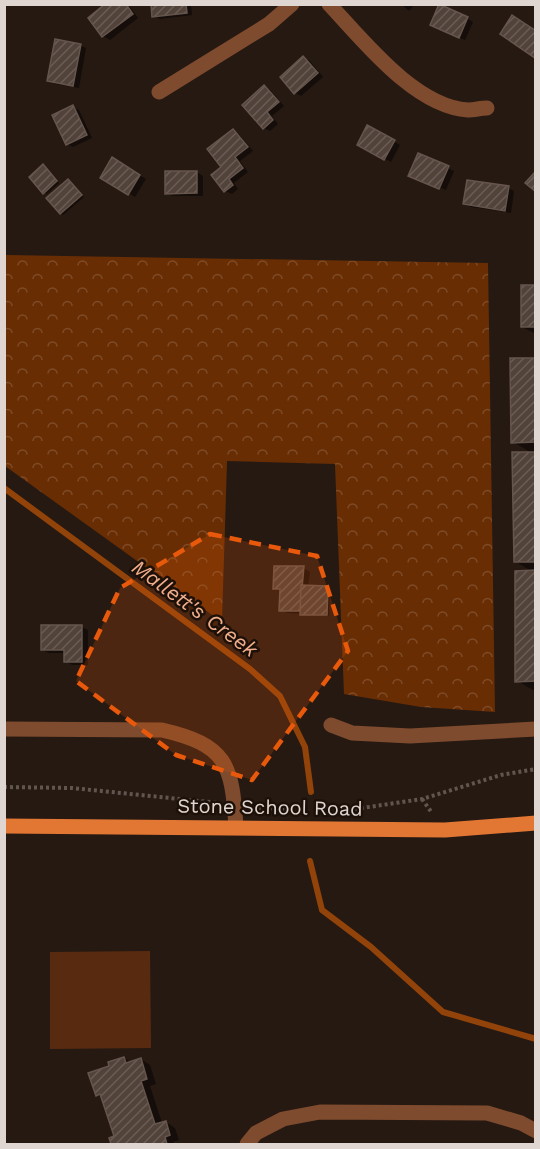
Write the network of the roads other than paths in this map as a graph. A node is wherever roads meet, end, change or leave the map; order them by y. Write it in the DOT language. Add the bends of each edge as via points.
graph roads {
  1 [pos="292,4"];
  2 [pos="328,4"];
  3 [pos="159,92"];
  4 [pos="487,108"];
  5 [pos="331,724"];
  6 [pos="4,729"];
  7 [pos="536,729"];
  8 [pos="536,823"];
  9 [pos="4,826"];
  10 [pos="236,827"];
  11 [pos="536,1131"];
  12 [pos="247,1144"];
  1 -- 3 [label="street" via="268,24"];
  2 -- 4 [label="street" via="398,76 425,96 452,107"];
  5 -- 7 [label="street" via="352,733 410,736"];
  6 -- 10 [label="street" via="162,730 187,736 212,749 226,765 233,784"];
  8 -- 10 [label="main road, Stone School Road" via="444,830"];
  9 -- 10 [label="main road, Stone School Road"];
  11 -- 12 [label="street" via="487,1113 320,1112 283,1119 256,1133"];
}
